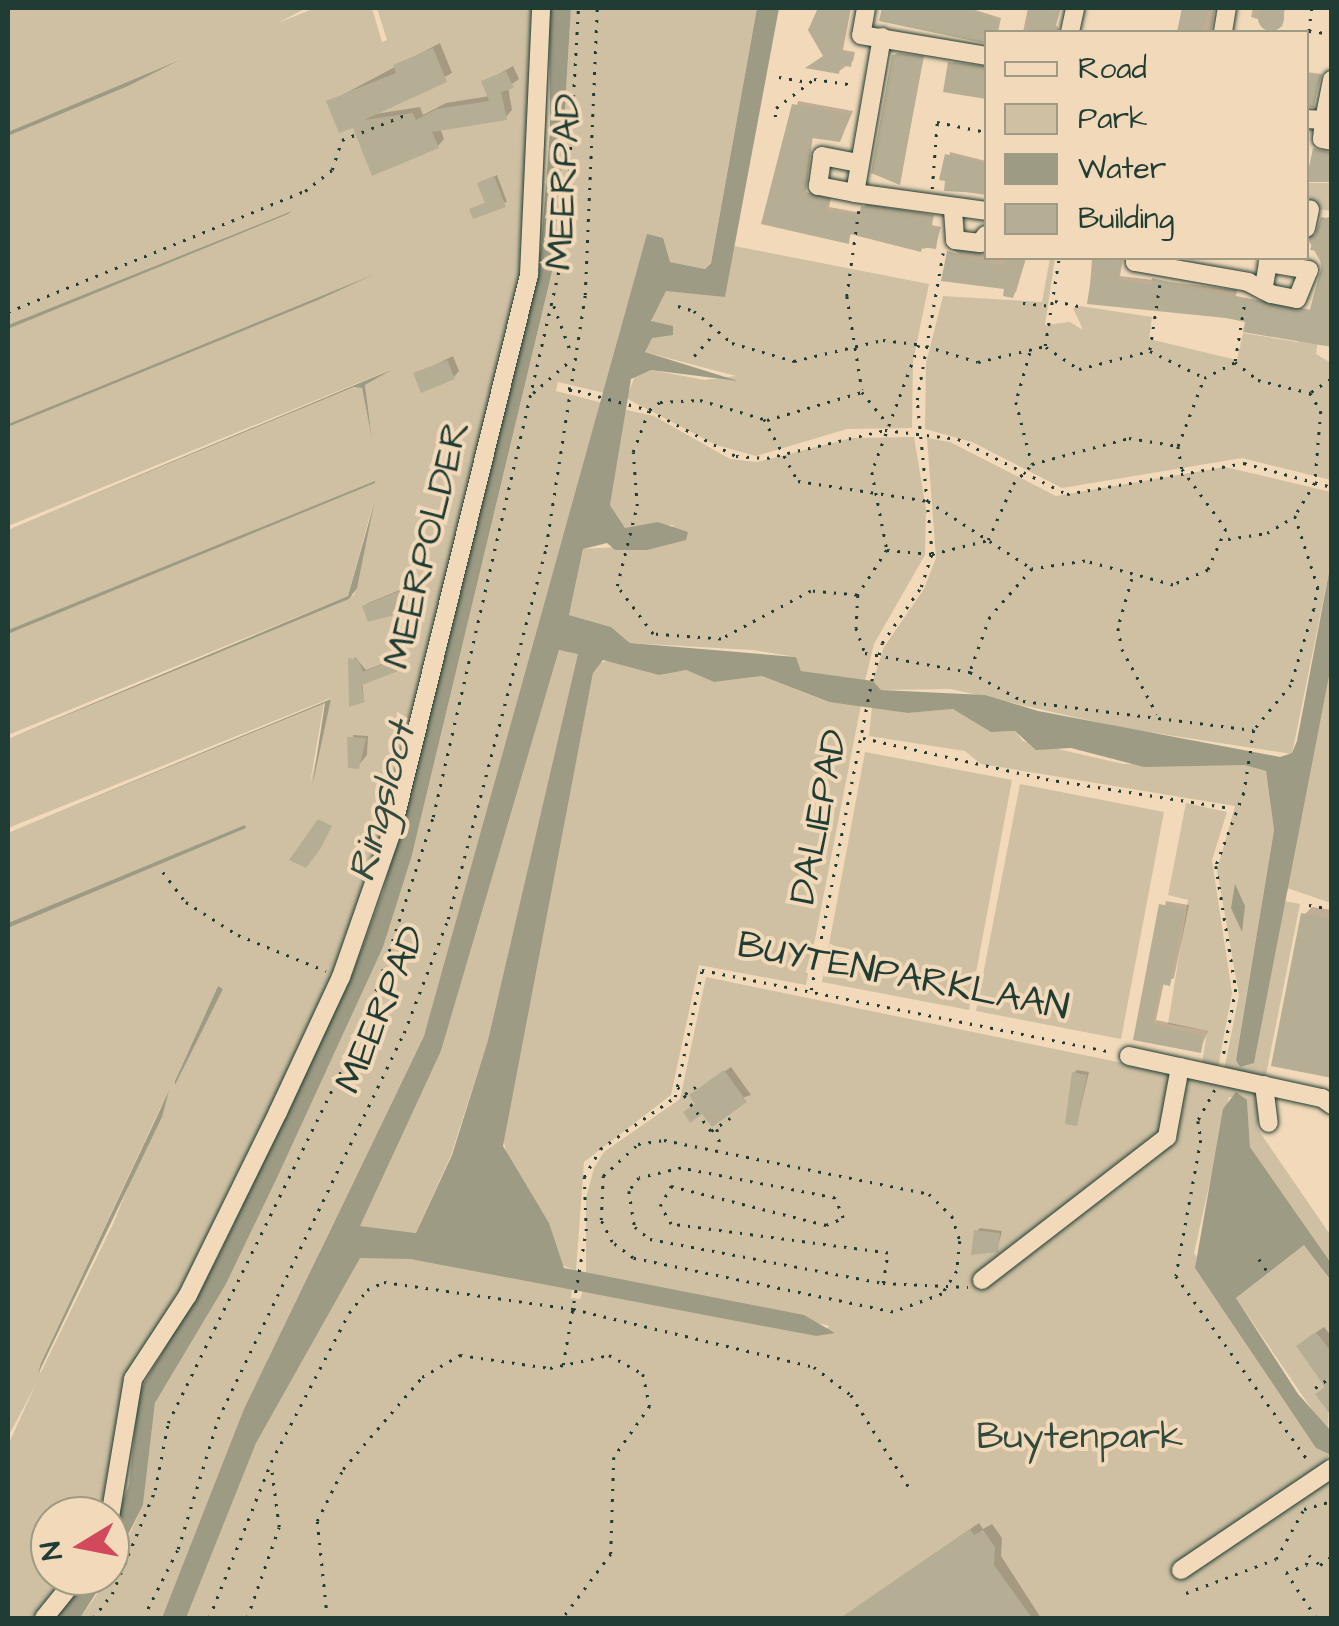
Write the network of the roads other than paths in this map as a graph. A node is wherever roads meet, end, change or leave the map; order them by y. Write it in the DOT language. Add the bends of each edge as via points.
graph roads {
  1 [pos="541,8"];
  2 [pos="866,8"];
  3 [pos="882,37"];
  4 [pos="984,56"];
  5 [pos="1332,80"];
  6 [pos="1315,119"];
  7 [pos="1332,140"];
  8 [pos="859,162"];
  9 [pos="858,194"];
  10 [pos="953,210"];
  11 [pos="984,210"];
  12 [pos="984,238"];
  13 [pos="1141,260"];
  14 [pos="1300,262"];
  15 [pos="1212,266"];
  16 [pos="1256,286"];
  17 [pos="1129,1056"];
  18 [pos="1180,1067"];
  19 [pos="1264,1086"];
  20 [pos="1332,1105"];
  21 [pos="1270,1124"];
  22 [pos="982,1280"];
  23 [pos="1325,1472"];
  24 [pos="113,1496"];
  25 [pos="1182,1570"];
  26 [pos="62,1596"];
  27 [pos="44,1618"];
  1 -- 24 [label="street, MEERPOLDER" via="529,275 392,831 341,977 188,1295 133,1378"];
  2 -- 3 [label="street" via="861,34"];
  3 -- 4 [label="street"];
  3 -- 8 [label="street"];
  5 -- 6 [label="street"];
  6 -- 7 [label="street" via="1322,139"];
  8 -- 9 [label="street"];
  8 -- 9 [label="street" via="822,156 818,186"];
  9 -- 10 [label="street"];
  10 -- 11 [label="street"];
  10 -- 12 [label="street" via="949,233 980,244"];
  13 -- 15 [label="street" via="1162,267"];
  14 -- 16 [label="street" via="1268,264"];
  14 -- 16 [label="street" via="1309,270 1297,299"];
  15 -- 16 [label="street"];
  17 -- 18 [label="street"];
  18 -- 19 [label="street"];
  18 -- 22 [label="street" via="1167,1136"];
  19 -- 20 [label="street"];
  19 -- 21 [label="street"];
  23 -- 25 [label="street"];
  26 -- 27 [label="street"];
}
